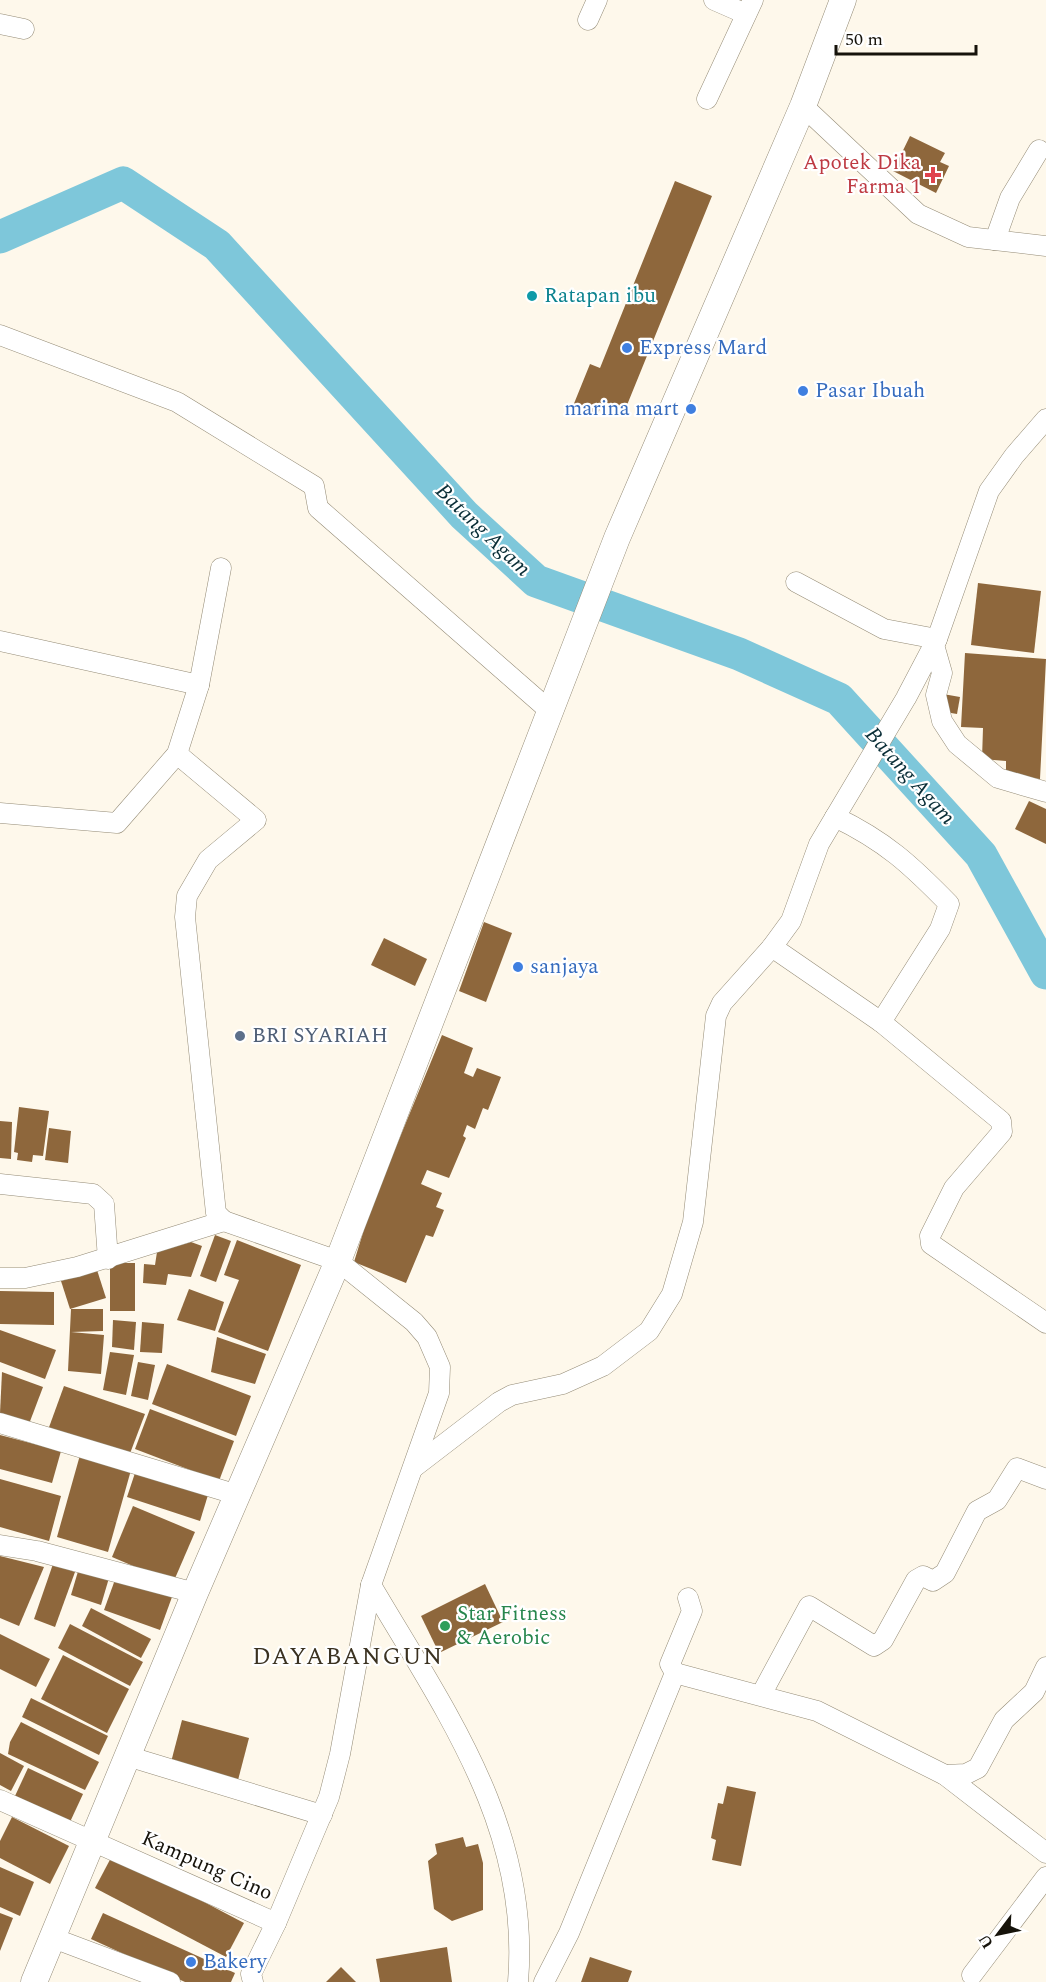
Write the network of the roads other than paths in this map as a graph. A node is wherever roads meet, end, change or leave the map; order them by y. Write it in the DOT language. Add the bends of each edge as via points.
graph roads {
  1 [pos="597,0"];
  2 [pos="714,0"];
  3 [pos="843,0"];
  4 [pos="749,7"];
  5 [pos="588,20"];
  6 [pos="0,24"];
  7 [pos="24,29"];
  8 [pos="707,99"];
  9 [pos="803,106"];
  10 [pos="1039,150"];
  11 [pos="995,240"];
  12 [pos="1046,246"];
  13 [pos="0,335"];
  14 [pos="1046,419"];
  15 [pos="221,568"];
  16 [pos="796,582"];
  17 [pos="0,641"];
  18 [pos="935,642"];
  19 [pos="200,685"];
  20 [pos="550,711"];
  21 [pos="177,754"];
  22 [pos="1046,792"];
  23 [pos="0,813"];
  24 [pos="835,817"];
  25 [pos="772,947"];
  26 [pos="881,1022"];
  27 [pos="0,1184"];
  28 [pos="224,1221"];
  29 [pos="108,1259"];
  30 [pos="338,1261"];
  31 [pos="0,1278"];
  32 [pos="1046,1323"];
  33 [pos="0,1423"];
  34 [pos="413,1468"];
  35 [pos="1046,1479"];
  36 [pos="237,1495"];
  37 [pos="0,1545"];
  38 [pos="371,1585"];
  39 [pos="195,1593"];
  40 [pos="688,1598"];
  41 [pos="1046,1667"];
  42 [pos="675,1673"];
  43 [pos="761,1695"];
  44 [pos="127,1756"];
  45 [pos="945,1775"];
  46 [pos="0,1800"];
  47 [pos="322,1815"];
  48 [pos="92,1842"];
  49 [pos="1046,1853"];
  50 [pos="1046,1877"];
  51 [pos="276,1923"];
  52 [pos="52,1938"];
  53 [pos="972,1975"];
  54 [pos="34,1982"];
  55 [pos="170,1982"];
  56 [pos="253,1982"];
  57 [pos="518,1982"];
  58 [pos="544,1982"];
  1 -- 5 [label="street"];
  2 -- 4 [label="street"];
  3 -- 9 [label="main road"];
  4 -- 8 [label="street"];
  6 -- 7 [label="street"];
  9 -- 11 [label="street" via="918,214 968,237"];
  9 -- 20 [label="main road" via="617,538"];
  10 -- 11 [label="street" via="1010,198"];
  11 -- 12 [label="street"];
  13 -- 20 [label="street" via="177,402 314,486 318,508"];
  14 -- 18 [label="street" via="989,491"];
  15 -- 19 [label="street"];
  16 -- 18 [label="street" via="884,629"];
  17 -- 19 [label="street"];
  18 -- 22 [label="street" via="942,673 936,695 942,721 957,744 998,778"];
  18 -- 24 [label="street"];
  19 -- 21 [label="street"];
  20 -- 30 [label="main road"];
  21 -- 23 [label="street" via="117,823"];
  21 -- 28 [label="street" via="256,820 208,860 188,896 185,916 216,1213"];
  24 -- 25 [label="street" via="819,844 791,921"];
  24 -- 26 [label="street" via="870,834 905,859 949,904 940,929"];
  25 -- 26 [label="street"];
  25 -- 34 [label="street" via="722,1003 716,1016 693,1222 672,1294 649,1331 603,1366 563,1384 512,1395 499,1402"];
  26 -- 32 [label="street" via="1001,1121 1002,1132 954,1188 930,1236 931,1244"];
  27 -- 29 [label="street" via="100,1198 104,1204"];
  28 -- 29 [label="street"];
  28 -- 30 [label="street"];
  29 -- 31 [label="street" via="41,1276"];
  30 -- 34 [label="street" via="414,1322 428,1337 440,1367 439,1393"];
  30 -- 36 [label="main road"];
  33 -- 36 [label="street"];
  34 -- 38 [label="street"];
  35 -- 43 [label="street" via="1017,1468 997,1500 977,1511 945,1573 933,1581 923,1576 916,1580 883,1640 874,1646 809,1606"];
  36 -- 39 [label="main road"];
  37 -- 39 [label="street" via="37,1551"];
  38 -- 47 [label="street" via="340,1754"];
  38 -- 57 [label="street" via="475,1763 491,1799 513,1886 520,1952"];
  39 -- 44 [label="main road"];
  40 -- 42 [label="street" via="692,1611 670,1664"];
  41 -- 45 [label="street" via="1034,1692 1004,1720 978,1768 966,1774"];
  42 -- 43 [label="street"];
  42 -- 58 [label="street" via="569,1933"];
  43 -- 45 [label="street" via="817,1711"];
  44 -- 47 [label="street"];
  44 -- 48 [label="main road"];
  45 -- 49 [label="street"];
  46 -- 48 [label="street, Kampung Cino"];
  47 -- 51 [label="street"];
  48 -- 51 [label="street, Kampung Cino"];
  48 -- 52 [label="main road"];
  50 -- 53 [label="street"];
  51 -- 56 [label="street, Kampung Cino" via="251,1974"];
  52 -- 54 [label="main road"];
  52 -- 55 [label="street"];
}
